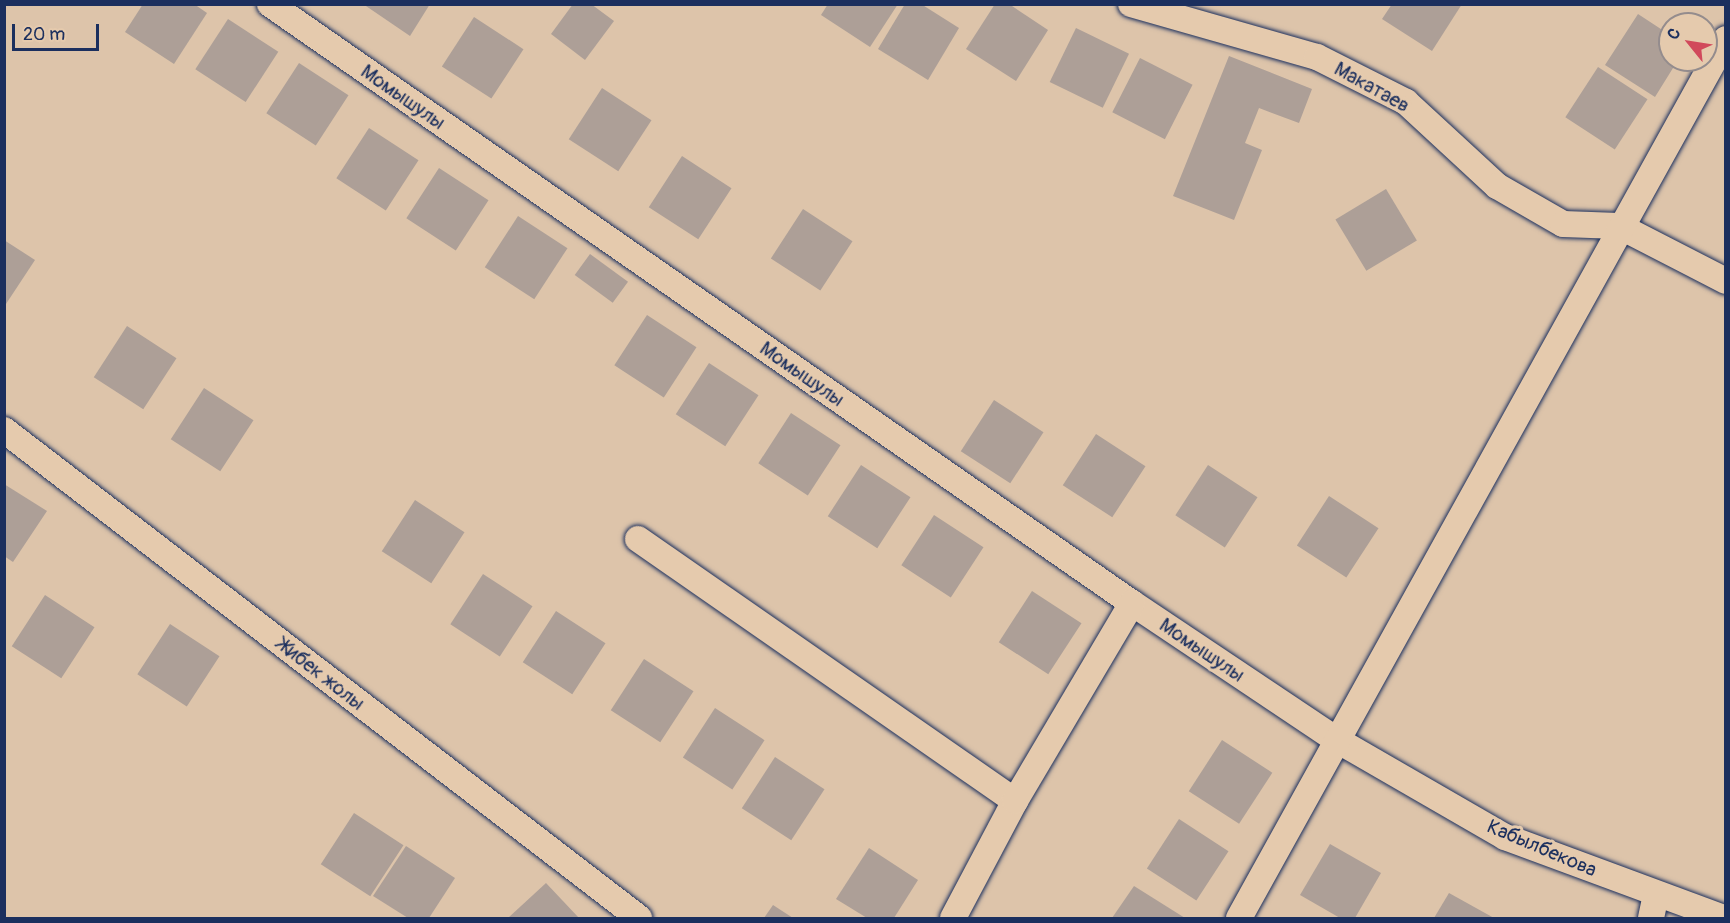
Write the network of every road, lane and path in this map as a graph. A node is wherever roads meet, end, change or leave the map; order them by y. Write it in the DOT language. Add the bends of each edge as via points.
graph roads {
  1 [pos="270,4"];
  2 [pos="1131,4"];
  3 [pos="1725,39"];
  4 [pos="1619,226"];
  5 [pos="1725,281"];
  6 [pos="4,430"];
  7 [pos="638,539"];
  8 [pos="1132,603"];
  9 [pos="1337,740"];
  10 [pos="1015,801"];
  11 [pos="1654,907"];
  12 [pos="639,918"];
  13 [pos="953,918"];
  14 [pos="1239,918"];
  15 [pos="1724,918"];
  1 -- 8 [label="street, Момышулы"];
  2 -- 4 [label="street, Макатаев" via="1317,57 1406,102 1497,186 1563,224"];
  3 -- 4 [label="street"];
  4 -- 5 [label="street"];
  4 -- 9 [label="street"];
  6 -- 12 [label="street, Жибек жолы"];
  7 -- 10 [label="street"];
  8 -- 9 [label="street, Момышулы"];
  8 -- 10 [label="street"];
  9 -- 11 [label="street, Кабылбекова" via="1505,837"];
  9 -- 14 [label="street"];
  10 -- 13 [label="street"];
  11 -- 15 [label="street, Кабылбекова"];
}
